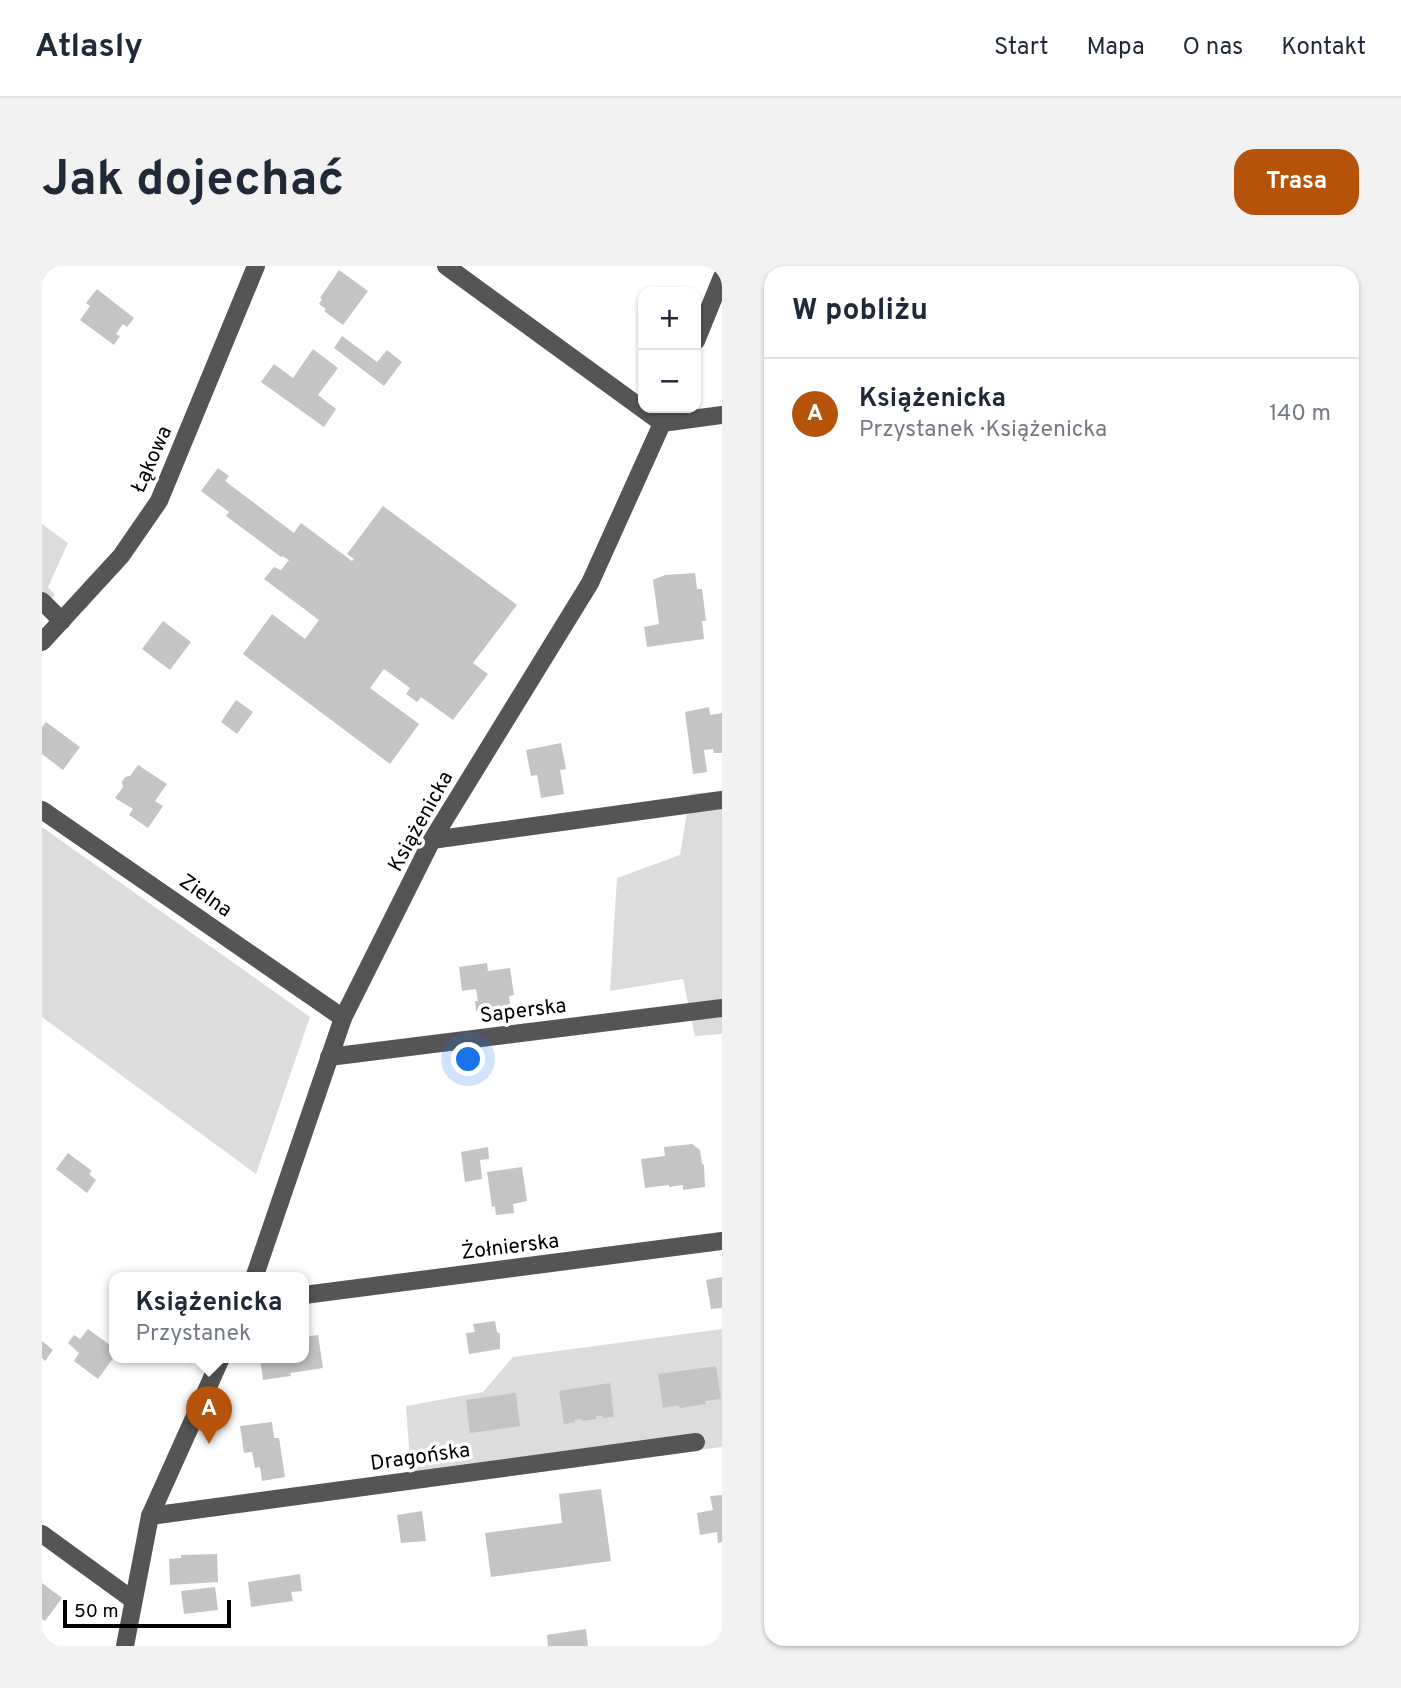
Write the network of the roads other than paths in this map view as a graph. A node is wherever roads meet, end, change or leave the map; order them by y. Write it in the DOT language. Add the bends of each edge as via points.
graph roads {
  1 [pos="256,266"];
  2 [pos="446,266"];
  3 [pos="722,277"];
  4 [pos="701,329"];
  5 [pos="722,415"];
  6 [pos="666,416"];
  7 [pos="42,601"];
  8 [pos="62,621"];
  9 [pos="42,642"];
  10 [pos="722,800"];
  11 [pos="42,810"];
  12 [pos="432,840"];
  13 [pos="722,1008"];
  14 [pos="343,1018"];
  15 [pos="329,1057"];
  16 [pos="722,1241"];
  17 [pos="256,1272"];
  18 [pos="309,1294"];
  19 [pos="219,1363"];
  20 [pos="696,1441"];
  21 [pos="150,1516"];
  22 [pos="42,1534"];
  23 [pos="133,1600"];
  24 [pos="125,1646"];
  1 -- 8 [label="street, Łąkowa" via="159,501 121,556"];
  2 -- 6 [label="street"];
  3 -- 4 [label="street"];
  5 -- 6 [label="street"];
  6 -- 12 [label="street, Książenicka" via="590,583"];
  7 -- 8 [label="street"];
  8 -- 9 [label="street, Łąkowa"];
  10 -- 12 [label="street"];
  11 -- 14 [label="street, Zielna"];
  12 -- 14 [label="street, Książenicka"];
  13 -- 15 [label="street, Saperska"];
  14 -- 15 [label="street, Książenicka"];
  15 -- 17 [label="street, Książenicka"];
  16 -- 18 [label="street, Żołnierska"];
  19 -- 21 [label="street"];
  20 -- 21 [label="street, Dragońska"];
  21 -- 23 [label="street"];
  22 -- 23 [label="street"];
  23 -- 24 [label="street"];
}
